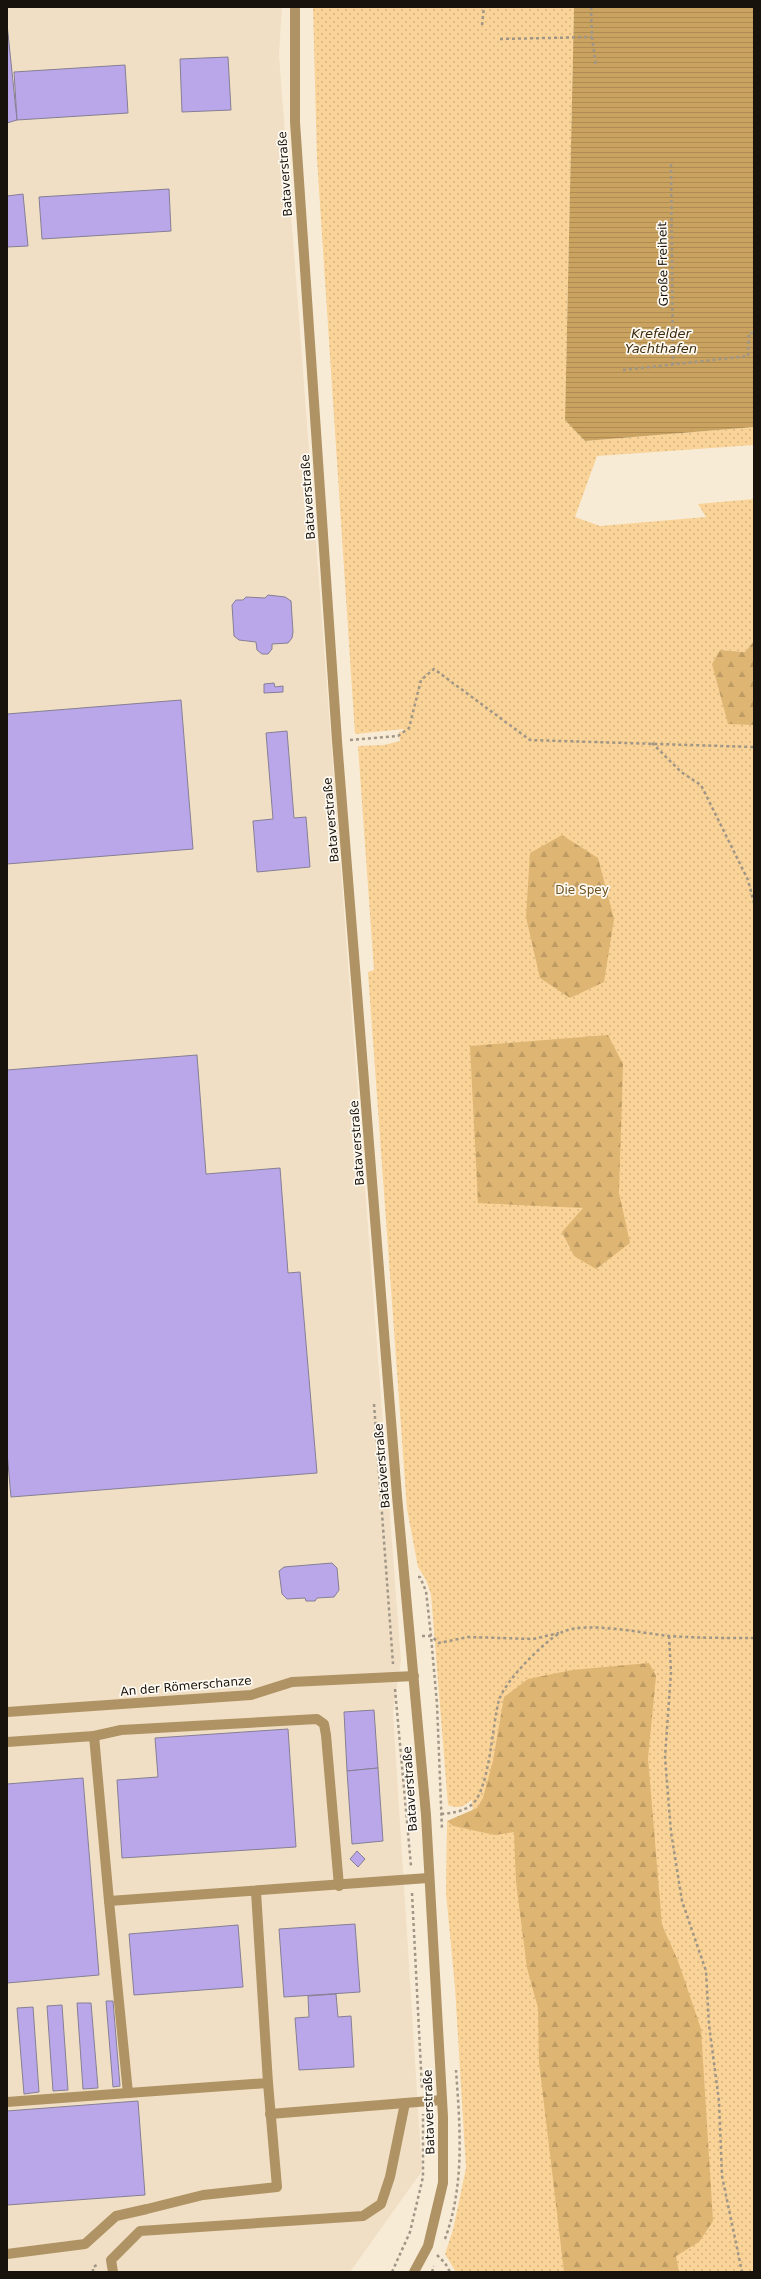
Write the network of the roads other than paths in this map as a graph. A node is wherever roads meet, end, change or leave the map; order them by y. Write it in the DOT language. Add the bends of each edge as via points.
graph roads {
  1 [pos="295,7"];
  2 [pos="414,1676"];
  3 [pos="7,1712"];
  4 [pos="94,1736"];
  5 [pos="7,1742"];
  6 [pos="428,1878"];
  7 [pos="339,1886"];
  8 [pos="256,1892"];
  9 [pos="110,1902"];
  10 [pos="268,2083"];
  11 [pos="128,2093"];
  12 [pos="442,2100"];
  13 [pos="7,2102"];
  14 [pos="405,2103"];
  15 [pos="270,2114"];
  16 [pos="7,2254"];
  17 [pos="113,2272"];
  18 [pos="414,2272"];
  1 -- 2 [label="street, Bataverstraße" via="295,122 337,741 397,1496"];
  2 -- 3 [label="street, An der Römerschanze" via="292,1682 251,1695"];
  2 -- 6 [label="street, Bataverstraße" via="426,1815"];
  4 -- 5 [label="street"];
  4 -- 7 [label="street" via="121,1730 317,1719 324,1724 326,1735"];
  4 -- 9 [label="street"];
  6 -- 7 [label="street"];
  6 -- 12 [label="street, Bataverstraße"];
  7 -- 8 [label="street"];
  8 -- 9 [label="street"];
  8 -- 10 [label="street"];
  9 -- 11 [label="street"];
  10 -- 11 [label="street"];
  10 -- 15 [label="street"];
  11 -- 13 [label="street"];
  12 -- 14 [label="street"];
  12 -- 18 [label="street, Bataverstraße" via="444,2182 428,2246"];
  14 -- 15 [label="street"];
  14 -- 17 [label="street" via="390,2177 381,2204 362,2216 140,2231 111,2260"];
  15 -- 16 [label="street" via="277,2187 203,2195 139,2210 116,2216 86,2244"];
}
